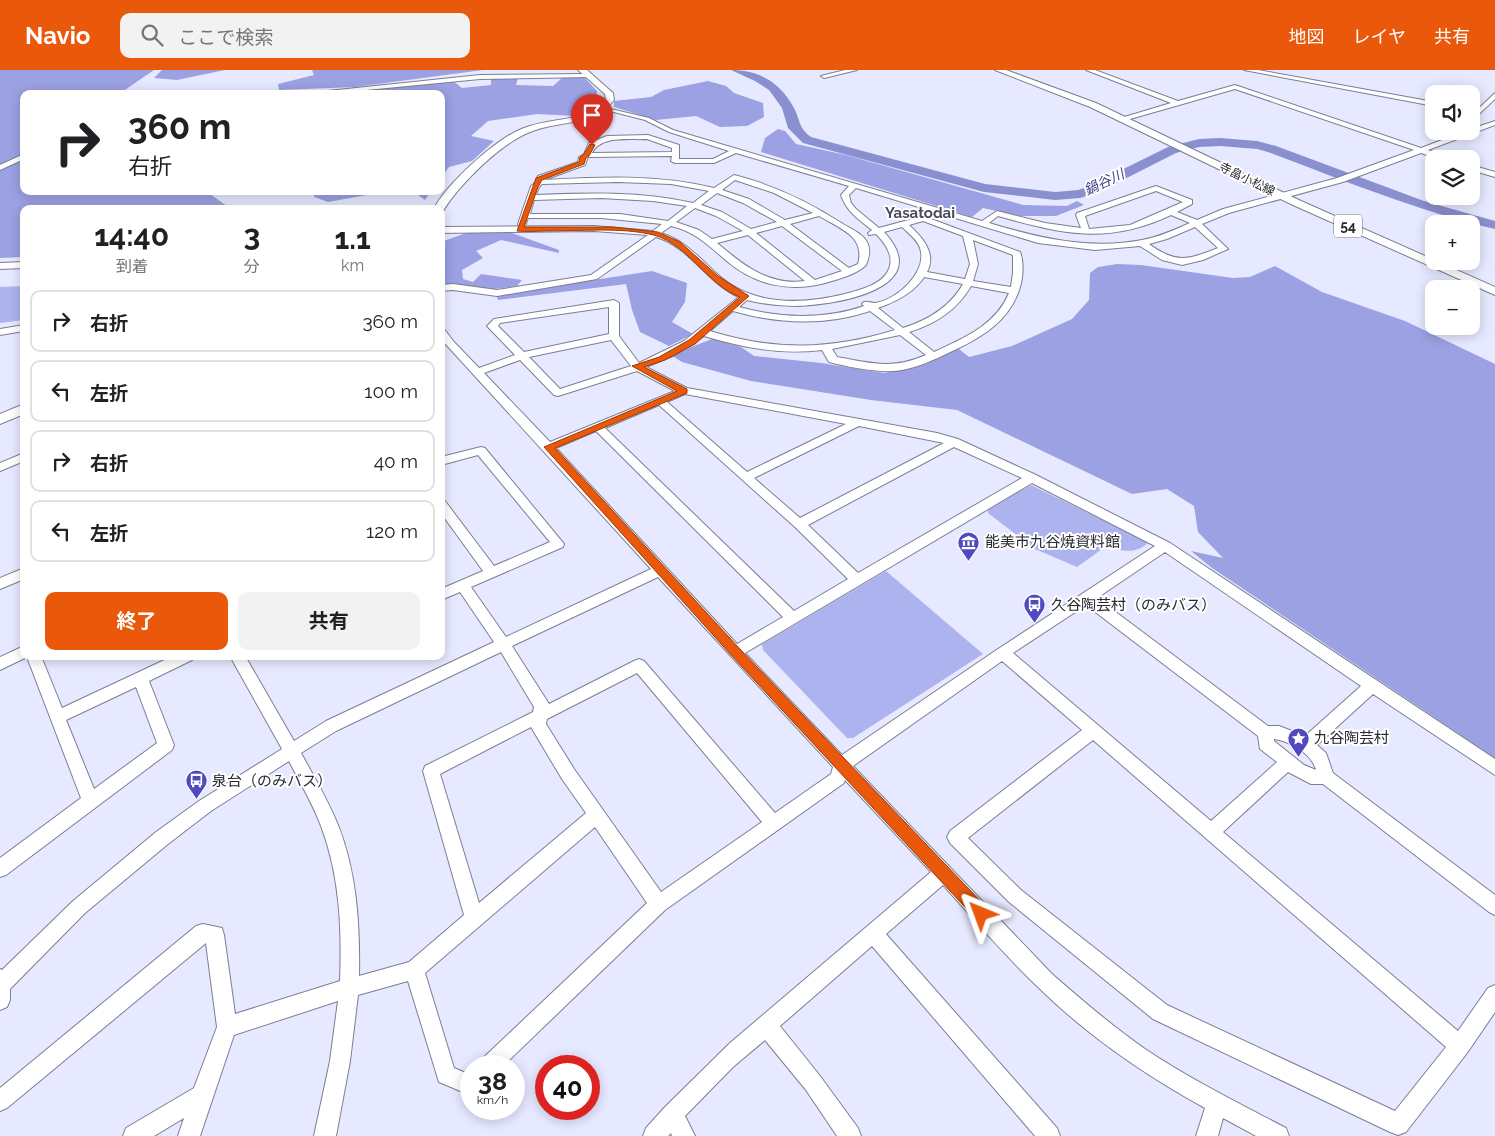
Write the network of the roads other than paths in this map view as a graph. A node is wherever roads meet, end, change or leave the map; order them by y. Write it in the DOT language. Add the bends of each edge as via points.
graph roads {
  1 [pos="854,70"];
  2 [pos="999,70"];
  3 [pos="1010,70"];
  4 [pos="1089,70"];
  5 [pos="1247,70"];
  6 [pos="584,73"];
  7 [pos="824,76"];
  8 [pos="1280,76"];
  9 [pos="1262,80"];
  10 [pos="1253,83"];
  11 [pos="1235,87"];
  12 [pos="344,90"];
  13 [pos="1495,95"];
  14 [pos="1425,102"];
  15 [pos="1180,104"];
  16 [pos="1480,107"];
  17 [pos="604,108"];
  18 [pos="1480,113"];
  19 [pos="1495,117"];
  20 [pos="1127,118"];
  21 [pos="1495,123"];
  22 [pos="671,131"];
  23 [pos="648,138"];
  24 [pos="736,150"];
  25 [pos="1422,150"];
  26 [pos="1425,151"];
  27 [pos="676,154"];
  28 [pos="587,155"];
  29 [pos="20,158"];
  30 [pos="0,168"];
  31 [pos="1480,170"];
  32 [pos="618,171"];
  33 [pos="1495,175"];
  34 [pos="614,180"];
  35 [pos="540,182"];
  36 [pos="854,186"];
  37 [pos="713,190"];
  38 [pos="1287,195"];
  39 [pos="610,197"];
  40 [pos="531,198"];
  41 [pos="440,205"];
  42 [pos="693,206"];
  43 [pos="1171,212"];
  44 [pos="821,213"];
  45 [pos="606,215"];
  46 [pos="525,216"];
  47 [pos="668,223"];
  48 [pos="783,223"];
  49 [pos="1196,223"];
  50 [pos="904,224"];
  51 [pos="983,224"];
  52 [pos="519,229"];
  53 [pos="445,230"];
  54 [pos="749,232"];
  55 [pos="879,232"];
  56 [pos="1086,232"];
  57 [pos="656,234"];
  58 [pos="967,234"];
  59 [pos="857,237"];
  60 [pos="712,242"];
  61 [pos="1142,243"];
  62 [pos="1425,253"];
  63 [pos="20,265"];
  64 [pos="0,266"];
  65 [pos="1463,270"];
  66 [pos="850,272"];
  67 [pos="923,274"];
  68 [pos="834,279"];
  69 [pos="968,282"];
  70 [pos="814,284"];
  71 [pos="1495,284"];
  72 [pos="445,288"];
  73 [pos="1015,291"];
  74 [pos="1495,292"];
  75 [pos="853,294"];
  76 [pos="746,296"];
  77 [pos="732,308"];
  78 [pos="872,308"];
  79 [pos="20,329"];
  80 [pos="901,331"];
  81 [pos="0,332"];
  82 [pos="703,332"];
  83 [pos="614,336"];
  84 [pos="445,337"];
  85 [pos="825,347"];
  86 [pos="521,356"];
  87 [pos="933,356"];
  88 [pos="636,366"];
  89 [pos="476,372"];
  90 [pos="684,391"];
  91 [pos="659,400"];
  92 [pos="20,410"];
  93 [pos="0,420"];
  94 [pos="857,423"];
  95 [pos="597,426"];
  96 [pos="954,442"];
  97 [pos="548,447"];
  98 [pos="20,459"];
  99 [pos="445,460"];
  100 [pos="0,467"];
  101 [pos="746,477"];
  102 [pos="1032,478"];
  103 [pos="445,509"];
  104 [pos="799,524"];
  105 [pos="1165,546"];
  106 [pos="660,570"];
  107 [pos="491,572"];
  108 [pos="20,575"];
  109 [pos="858,581"];
  110 [pos="0,584"];
  111 [pos="463,586"];
  112 [pos="445,593"];
  113 [pos="1087,598"];
  114 [pos="792,617"];
  115 [pos="504,645"];
  116 [pos="735,652"];
  117 [pos="1003,653"];
  118 [pos="20,654"];
  119 [pos="36,660"];
  120 [pos="178,660"];
  121 [pos="239,660"];
  122 [pos="0,664"];
  123 [pos="140,678"];
  124 [pos="1372,685"];
  125 [pos="540,715"];
  126 [pos="58,717"];
  127 [pos="1093,731"];
  128 [pos="1266,733"];
  129 [pos="1305,746"];
  130 [pos="292,751"];
  131 [pos="1288,762"];
  132 [pos="841,764"];
  133 [pos="1495,768"];
  134 [pos="1326,777"];
  135 [pos="90,801"];
  136 [pos="596,815"];
  137 [pos="773,823"];
  138 [pos="1211,832"];
  139 [pos="0,869"];
  140 [pos="943,873"];
  141 [pos="659,904"];
  142 [pos="1495,906"];
  143 [pos="474,917"];
  144 [pos="873,933"];
  145 [pos="414,970"];
  146 [pos="0,987"];
  147 [pos="349,988"];
  148 [pos="1495,995"];
  149 [pos="766,1025"];
  150 [pos="228,1026"];
  151 [pos="1460,1046"];
  152 [pos="501,1055"];
  153 [pos="460,1081"];
  154 [pos="202,1095"];
  155 [pos="0,1101"];
  156 [pos="1217,1104"];
  157 [pos="672,1114"];
  158 [pos="134,1136"];
  159 [pos="190,1136"];
  160 [pos="326,1136"];
  161 [pos="654,1136"];
  162 [pos="684,1136"];
  163 [pos="850,1136"];
  164 [pos="1049,1136"];
  165 [pos="1208,1136"];
  166 [pos="1278,1136"];
  1 -- 7 [label="street"];
  2 -- 20 [label="main road, 寺畠小松線 / 54"];
  3 -- 20 [label="main road, 寺畠小松線 / 54"];
  4 -- 15 [label="street"];
  5 -- 8 [label="street"];
  6 -- 12 [label="street" via="480,77"];
  6 -- 17 [label="main road" via="609,93 610,100"];
  8 -- 9 [label="street"];
  8 -- 14 [label="street"];
  10 -- 11 [label="street"];
  11 -- 15 [label="street"];
  11 -- 25 [label="street"];
  13 -- 16 [label="street"];
  15 -- 20 [label="street"];
  17 -- 22 [label="street" via="647,119"];
  17 -- 41 [label="main road" via="587,116 543,125 516,135 452,189"];
  18 -- 19 [label="street"];
  20 -- 38 [label="main road, 寺畠小松線 / 54"];
  21 -- 25 [label="street"];
  22 -- 23 [label="street"];
  22 -- 24 [label="street"];
  23 -- 27 [label="street" via="676,147"];
  23 -- 28 [label="street" via="607,138 592,145"];
  24 -- 27 [label="street" via="714,161 704,162 676,161"];
  24 -- 36 [label="street"];
  25 -- 26 [label="street"];
  25 -- 38 [label="street" via="1340,180"];
  27 -- 28 [label="street"];
  28 -- 35 [label="street" via="582,163 540,178"];
  29 -- 30 [label="street"];
  31 -- 33 [label="street"];
  32 -- 34 [label="street"];
  34 -- 35 [label="street"];
  34 -- 37 [label="street" via="686,184"];
  34 -- 39 [label="street"];
  35 -- 40 [label="street"];
  36 -- 51 [label="street"];
  36 -- 55 [label="street" via="844,195 847,205"];
  37 -- 42 [label="street"];
  37 -- 44 [label="street" via="734,176 784,192"];
  37 -- 48 [label="street" via="744,200"];
  38 -- 49 [label="street" via="1226,211"];
  38 -- 62 [label="main road, 寺畠小松線 / 54"];
  38 -- 74 [label="main road, 寺畠小松線 / 54"];
  39 -- 40 [label="street"];
  39 -- 42 [label="street"];
  39 -- 45 [label="street"];
  40 -- 46 [label="street"];
  42 -- 47 [label="street"];
  42 -- 54 [label="street" via="720,214"];
  43 -- 49 [label="street"];
  43 -- 56 [label="street" via="1127,229"];
  43 -- 56 [label="street" via="1189,202 1156,188 1080,215"];
  44 -- 48 [label="street"];
  44 -- 59 [label="street"];
  45 -- 46 [label="street"];
  45 -- 47 [label="street"];
  46 -- 52 [label="street"];
  47 -- 57 [label="street"];
  47 -- 60 [label="street" via="692,230"];
  48 -- 54 [label="street"];
  48 -- 66 [label="street"];
  49 -- 61 [label="street"];
  49 -- 61 [label="street" via="1224,249 1187,262 1170,261"];
  50 -- 55 [label="street"];
  50 -- 58 [label="street" via="923,218"];
  50 -- 67 [label="street" via="925,249"];
  51 -- 56 [label="street" via="998,214 1051,228"];
  51 -- 61 [label="street" via="1065,245 1095,247"];
  52 -- 53 [label="street"];
  52 -- 57 [label="street" via="613,229"];
  54 -- 60 [label="street"];
  54 -- 70 [label="street"];
  55 -- 59 [label="street"];
  55 -- 75 [label="street" via="894,255 896,265 893,274 879,285"];
  57 -- 72 [label="street" via="594,277 497,293"];
  57 -- 76 [label="street" via="677,244 715,278"];
  58 -- 69 [label="street" via="974,265"];
  58 -- 73 [label="street" via="1017,254"];
  59 -- 66 [label="street" via="864,245 865,255 862,265"];
  60 -- 70 [label="street" via="751,274 774,283 793,286"];
  63 -- 64 [label="street"];
  65 -- 71 [label="main road"];
  66 -- 68 [label="street"];
  67 -- 69 [label="street"];
  67 -- 78 [label="street" via="903,292"];
  68 -- 70 [label="street"];
  68 -- 75 [label="street"];
  69 -- 73 [label="street"];
  69 -- 80 [label="street" via="961,296 944,312"];
  73 -- 87 [label="street" via="1002,316 991,326"];
  75 -- 76 [label="street" via="800,303"];
  75 -- 78 [label="street"];
  76 -- 77 [label="street"];
  77 -- 78 [label="street" via="763,316 806,319"];
  77 -- 82 [label="street"];
  78 -- 80 [label="street"];
  79 -- 81 [label="street"];
  80 -- 85 [label="street"];
  80 -- 87 [label="street"];
  82 -- 85 [label="street" via="751,346 782,350"];
  82 -- 88 [label="street" via="662,359"];
  83 -- 86 [label="street"];
  83 -- 86 [label="street" via="614,303 497,321 492,326"];
  83 -- 88 [label="street"];
  84 -- 89 [label="street"];
  85 -- 87 [label="street" via="833,360 893,368"];
  86 -- 88 [label="street" via="558,393"];
  86 -- 89 [label="street"];
  88 -- 90 [label="street"];
  89 -- 97 [label="street"];
  90 -- 91 [label="street"];
  90 -- 94 [label="street"];
  91 -- 95 [label="street"];
  91 -- 101 [label="street"];
  92 -- 93 [label="main road"];
  94 -- 96 [label="street"];
  94 -- 101 [label="street"];
  95 -- 97 [label="street"];
  95 -- 114 [label="street"];
  96 -- 102 [label="street"];
  96 -- 104 [label="street"];
  97 -- 106 [label="street"];
  98 -- 100 [label="street"];
  99 -- 107 [label="street" via="481,451 558,544"];
  101 -- 104 [label="street"];
  102 -- 105 [label="street"];
  102 -- 109 [label="street"];
  103 -- 107 [label="street"];
  104 -- 109 [label="street"];
  105 -- 113 [label="street"];
  105 -- 124 [label="street"];
  106 -- 115 [label="street"];
  106 -- 116 [label="street"];
  107 -- 111 [label="street"];
  108 -- 110 [label="street"];
  109 -- 114 [label="street"];
  111 -- 112 [label="street"];
  111 -- 115 [label="street"];
  113 -- 117 [label="street"];
  113 -- 128 [label="street"];
  114 -- 116 [label="street"];
  115 -- 125 [label="street" via="542,706"];
  115 -- 130 [label="street" via="331,726"];
  116 -- 132 [label="street"];
  117 -- 127 [label="street"];
  117 -- 132 [label="street"];
  118 -- 122 [label="street"];
  119 -- 126 [label="street"];
  120 -- 123 [label="street"];
  121 -- 130 [label="street"];
  123 -- 126 [label="street"];
  123 -- 135 [label="street" via="166,745"];
  124 -- 129 [label="street"];
  124 -- 133 [label="street"];
  125 -- 136 [label="street" via="538,725"];
  125 -- 137 [label="street" via="639,665"];
  125 -- 143 [label="street" via="431,770"];
  126 -- 135 [label="street"];
  127 -- 138 [label="street"];
  127 -- 151 [label="street" via="956,837 1016,896 1160,1012 1398,1124"];
  128 -- 129 [label="street" via="1272,730 1292,736"];
  128 -- 131 [label="street" via="1266,744"];
  129 -- 134 [label="street" via="1320,758"];
  130 -- 146 [label="street" via="206,806 150,848 80,907"];
  130 -- 147 [label="street" via="333,834 348,906"];
  131 -- 134 [label="street" via="1311,777"];
  131 -- 138 [label="street"];
  132 -- 137 [label="street" via="838,778"];
  132 -- 140 [label="street"];
  134 -- 142 [label="street"];
  135 -- 139 [label="street"];
  136 -- 141 [label="street"];
  136 -- 143 [label="street"];
  137 -- 141 [label="street"];
  138 -- 151 [label="street"];
  140 -- 144 [label="street"];
  140 -- 156 [label="street" via="1045,981 1075,1007 1150,1064"];
  141 -- 152 [label="street"];
  143 -- 145 [label="street"];
  144 -- 149 [label="street"];
  144 -- 164 [label="street"];
  145 -- 147 [label="street"];
  145 -- 153 [label="street" via="446,1075"];
  147 -- 150 [label="street"];
  147 -- 160 [label="street" via="340,1063"];
  148 -- 151 [label="street"];
  149 -- 157 [label="street" via="738,1048"];
  149 -- 163 [label="street"];
  150 -- 154 [label="street"];
  150 -- 155 [label="street" via="215,936 203,933"];
  154 -- 158 [label="street"];
  154 -- 159 [label="street"];
  156 -- 165 [label="street"];
  156 -- 166 [label="street"];
  157 -- 161 [label="street"];
  157 -- 162 [label="street"];
}
